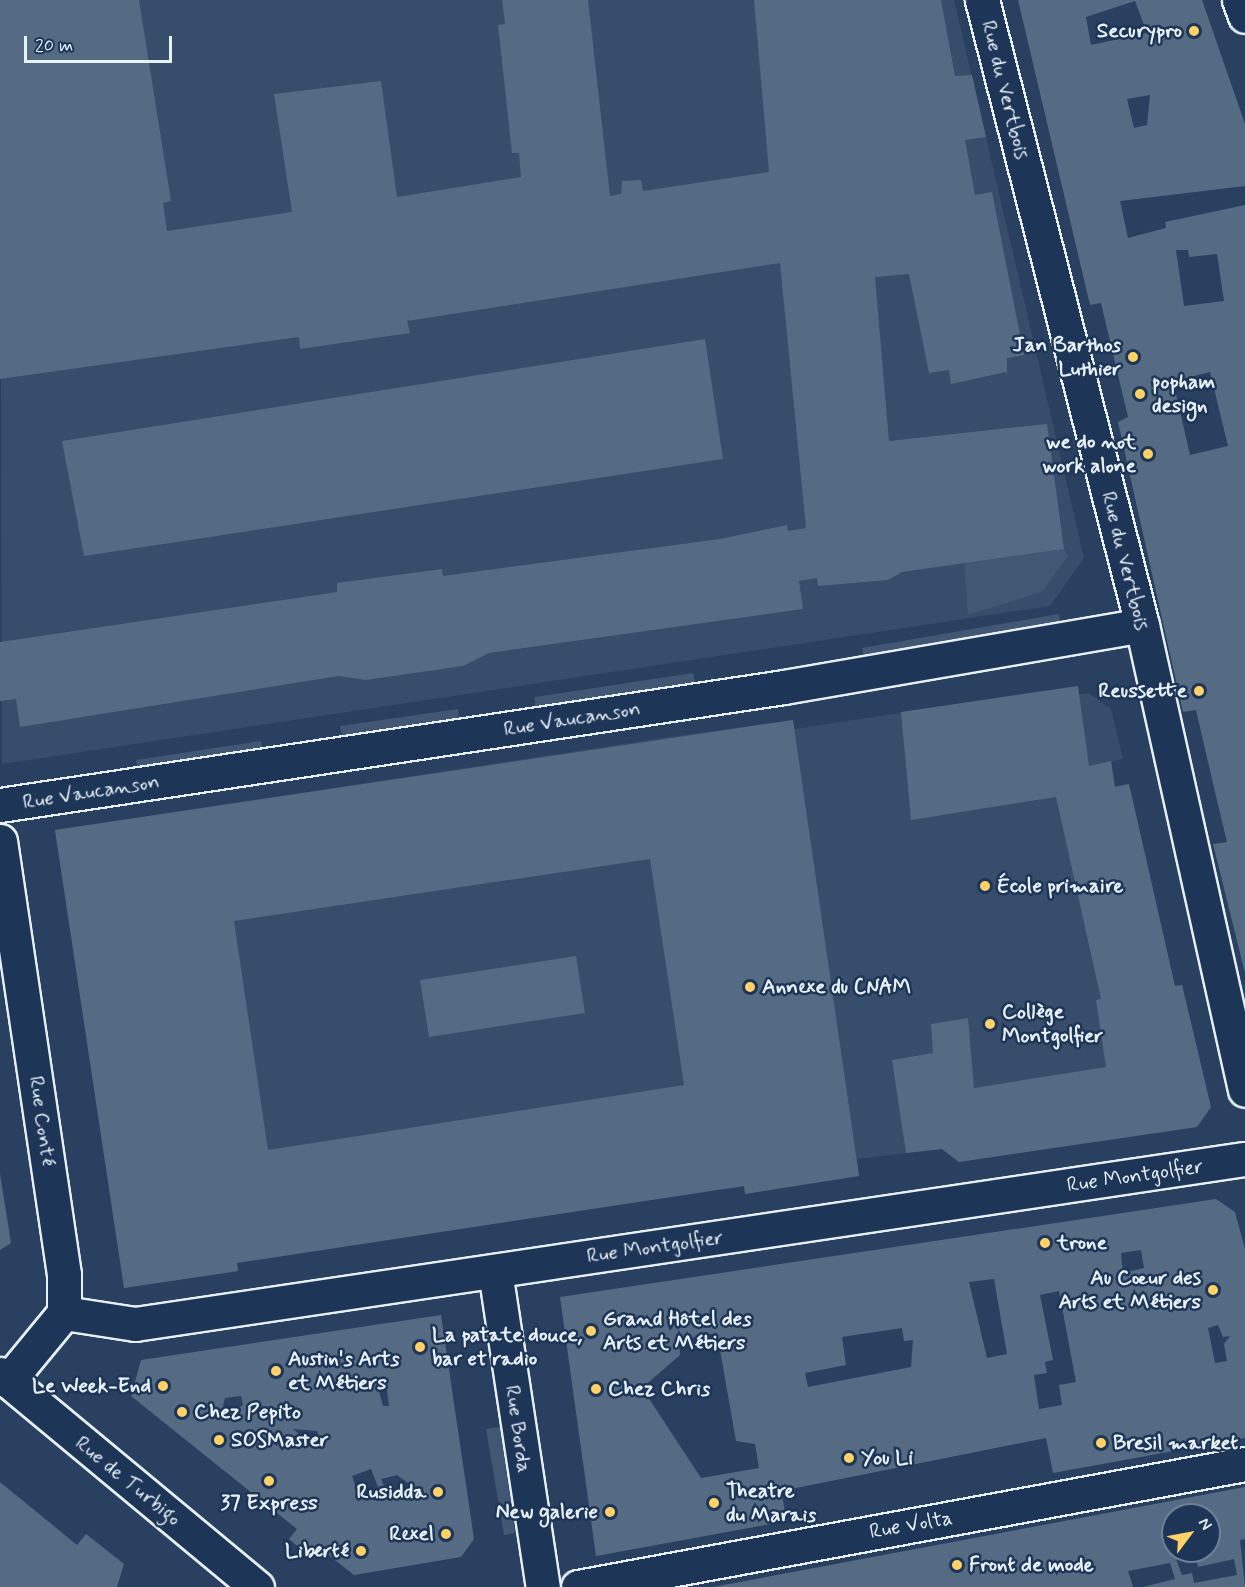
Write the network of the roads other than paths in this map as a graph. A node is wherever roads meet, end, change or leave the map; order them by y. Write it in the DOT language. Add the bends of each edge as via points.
graph roads {
  1 [pos="982,0"];
  2 [pos="1239,0"];
  3 [pos="1245,16"];
  4 [pos="1142,625"];
  5 [pos="0,805"];
  6 [pos="0,841"];
  7 [pos="1245,1090"];
  8 [pos="1245,1159"];
  9 [pos="495,1271"];
  10 [pos="64,1313"];
  11 [pos="4,1377"];
  12 [pos="1245,1464"];
  13 [pos="255,1586"];
  14 [pos="543,1587"];
  15 [pos="578,1587"];
  1 -- 4 [label="street, Rue du Vertbois"];
  2 -- 3 [label="street"];
  4 -- 5 [label="street, Rue Vaucanson" via="784,687"];
  4 -- 7 [label="street, Rue du Vertbois"];
  6 -- 10 [label="street, Rue Conté" via="64,1274"];
  8 -- 9 [label="street, Rue Montgolfier"];
  9 -- 10 [label="street, Rue Montgolfier" via="135,1323"];
  9 -- 14 [label="street, Rue Borda"];
  10 -- 11 [label="street"];
  11 -- 13 [label="street, Rue de Turbigo"];
  12 -- 15 [label="street, Rue Volta"];
}
